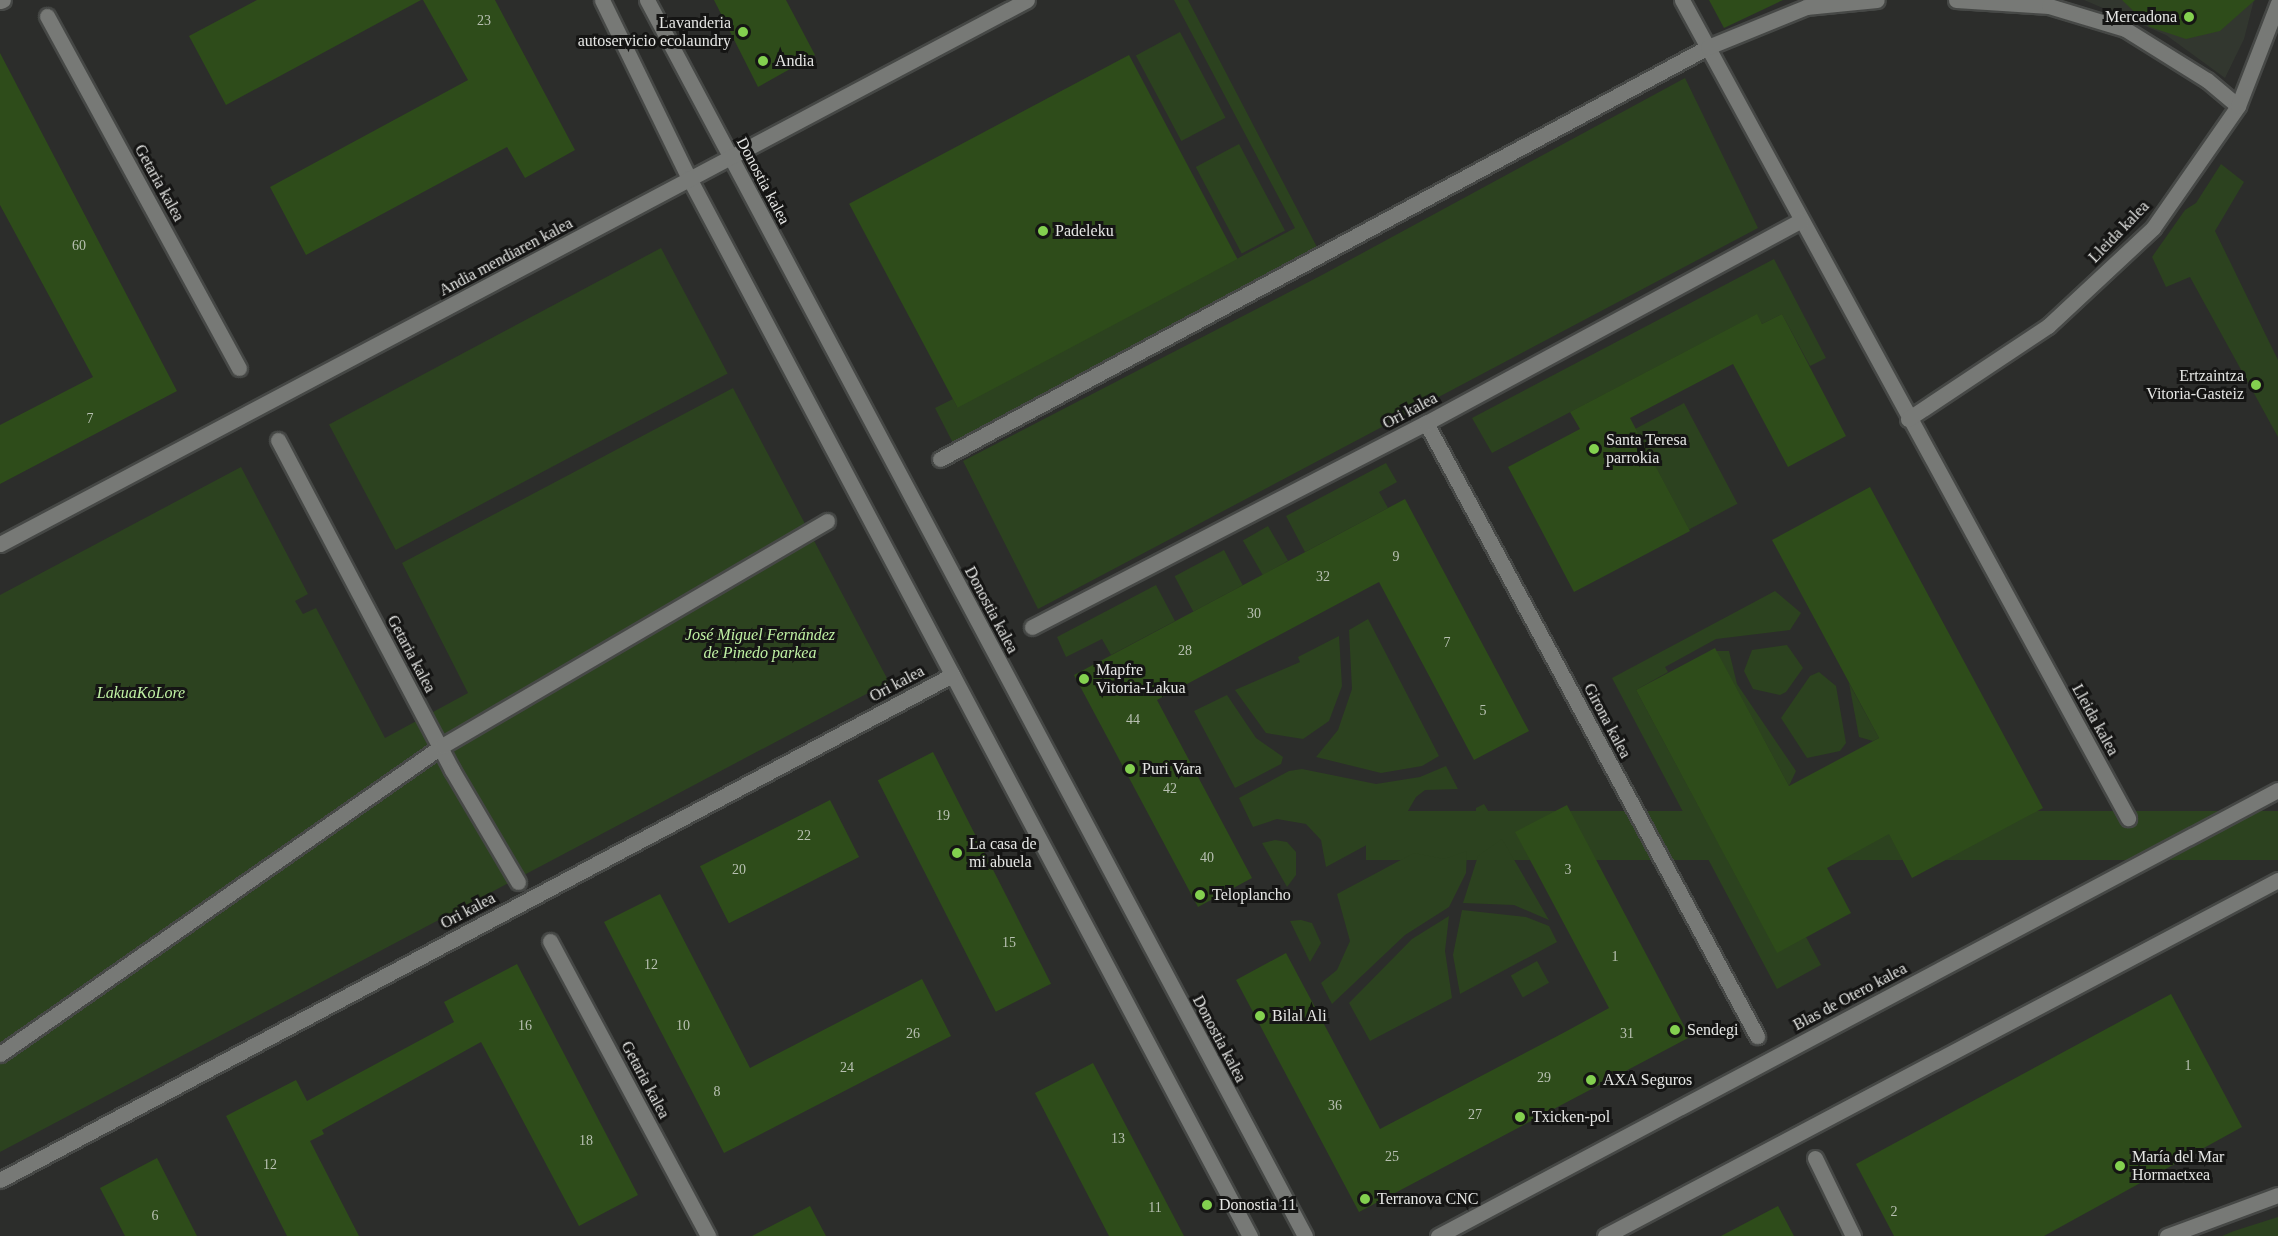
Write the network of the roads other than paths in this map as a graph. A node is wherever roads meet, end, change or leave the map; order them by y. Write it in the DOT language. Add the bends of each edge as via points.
graph roads {
  1 [pos="602,0"];
  2 [pos="647,0"];
  3 [pos="1028,0"];
  4 [pos="1682,0"];
  5 [pos="1877,0"];
  6 [pos="1956,0"];
  7 [pos="2278,3"];
  8 [pos="47,16"];
  9 [pos="1708,47"];
  10 [pos="2238,106"];
  11 [pos="731,158"];
  12 [pos="689,178"];
  13 [pos="1801,220"];
  14 [pos="239,368"];
  15 [pos="1908,419"];
  16 [pos="1426,423"];
  17 [pos="278,440"];
  18 [pos="940,459"];
  19 [pos="827,521"];
  20 [pos="0,544"];
  21 [pos="1032,627"];
  22 [pos="952,675"];
  23 [pos="442,746"];
  24 [pos="2278,790"];
  25 [pos="2128,818"];
  26 [pos="2278,880"];
  27 [pos="518,882"];
  28 [pos="550,941"];
  29 [pos="1757,1036"];
  30 [pos="0,1054"];
  31 [pos="1815,1158"];
  32 [pos="0,1180"];
  33 [pos="2278,1195"];
  34 [pos="708,1236"];
  35 [pos="1250,1236"];
  36 [pos="1305,1236"];
  37 [pos="1438,1236"];
  38 [pos="1605,1236"];
  39 [pos="1853,1236"];
  40 [pos="2167,1236"];
  1 -- 12 [label="street"];
  2 -- 11 [label="street, Donostia kalea"];
  3 -- 11 [label="street, Andia mendiaren kalea"];
  4 -- 9 [label="street, Lleida kalea"];
  5 -- 9 [label="street" via="1806,7"];
  6 -- 10 [label="street" via="2049,6 2125,29 2207,80"];
  7 -- 10 [label="street, Lleida kalea"];
  8 -- 14 [label="street, Getaria kalea"];
  9 -- 13 [label="street, Lleida kalea"];
  9 -- 18 [label="street"];
  10 -- 15 [label="street, Lleida kalea" via="2153,228 2048,326"];
  11 -- 12 [label="street, Andia mendiaren kalea"];
  11 -- 36 [label="street, Donostia kalea"];
  12 -- 20 [label="street, Andia mendiaren kalea"];
  12 -- 22 [label="street"];
  13 -- 15 [label="street, Lleida kalea"];
  13 -- 16 [label="street, Ori kalea"];
  15 -- 25 [label="street, Lleida kalea"];
  16 -- 21 [label="street, Ori kalea"];
  16 -- 29 [label="street, Girona kalea"];
  17 -- 23 [label="street, Getaria kalea"];
  19 -- 23 [label="street"];
  22 -- 32 [label="street, Ori kalea"];
  22 -- 35 [label="street"];
  23 -- 27 [label="street, Getaria kalea"];
  23 -- 30 [label="street"];
  24 -- 37 [label="street, Blas de Otero kalea"];
  26 -- 38 [label="street"];
  28 -- 34 [label="street, Getaria kalea"];
  31 -- 39 [label="street"];
  33 -- 40 [label="street"];
}
